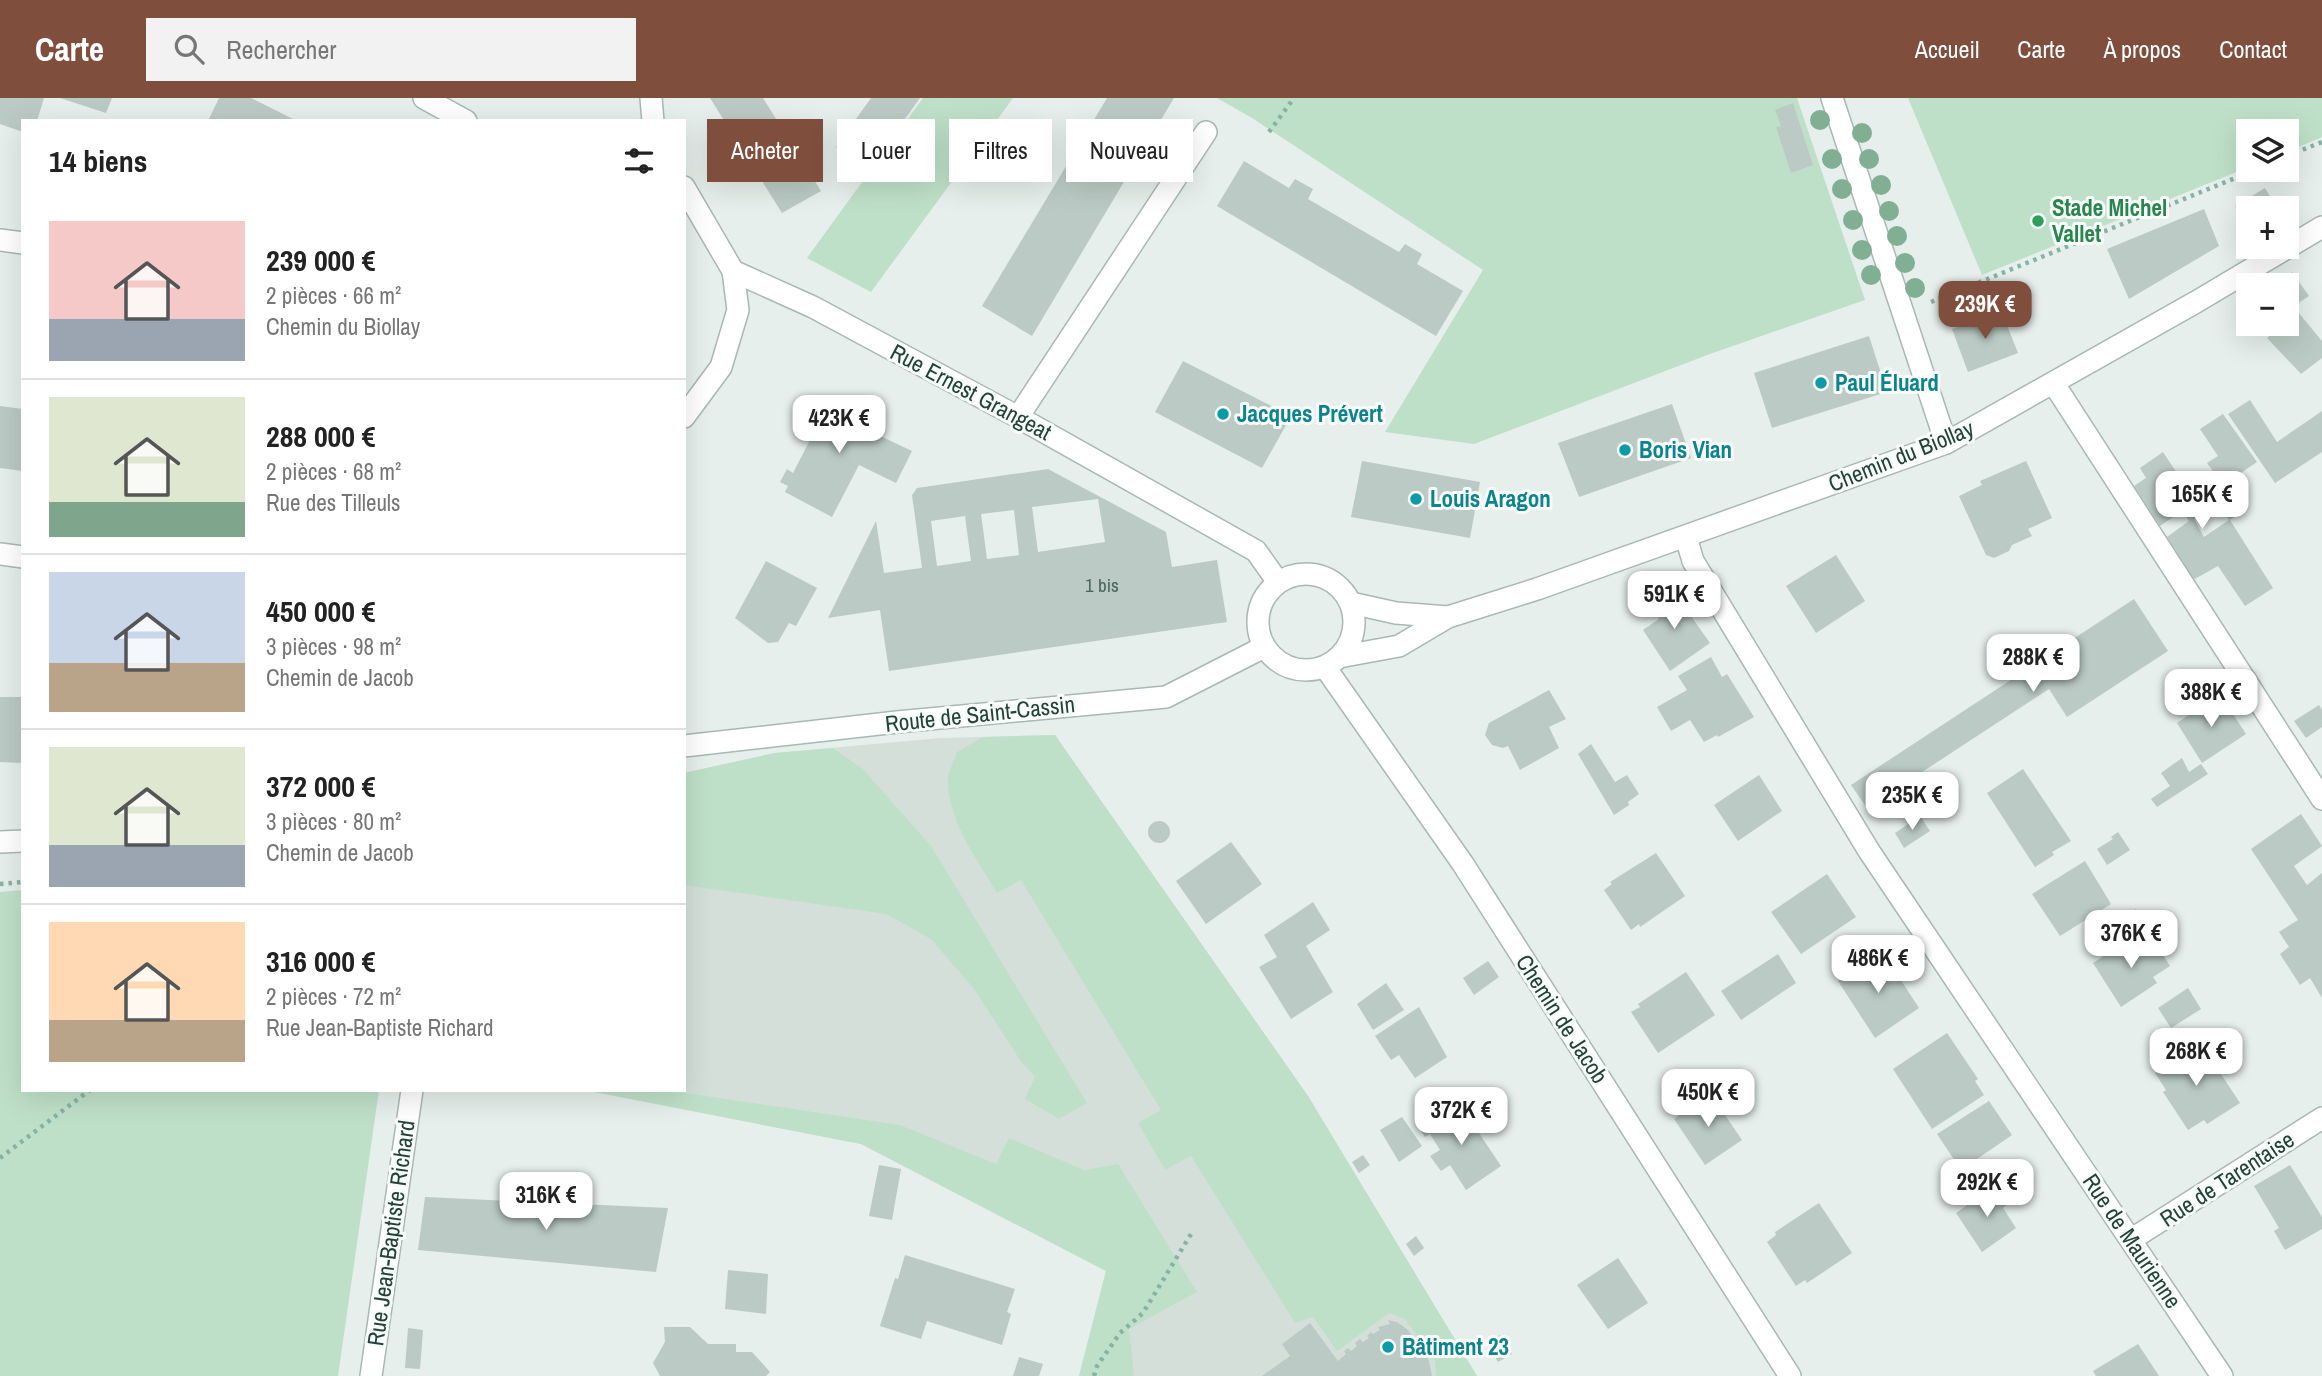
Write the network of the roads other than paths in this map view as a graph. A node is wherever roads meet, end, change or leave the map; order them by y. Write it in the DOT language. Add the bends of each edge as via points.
graph roads {
  1 [pos="424,98"];
  2 [pos="651,98"];
  3 [pos="1832,98"];
  4 [pos="462,119"];
  5 [pos="653,119"];
  6 [pos="1206,132"];
  7 [pos="686,190"];
  8 [pos="2322,227"];
  9 [pos="0,240"];
  10 [pos="21,243"];
  11 [pos="733,271"];
  12 [pos="2054,384"];
  13 [pos="686,414"];
  14 [pos="1018,417"];
  15 [pos="1946,443"];
  16 [pos="1686,537"];
  17 [pos="0,554"];
  18 [pos="21,557"];
  19 [pos="1278,582"];
  20 [pos="1351,604"];
  21 [pos="1448,617"];
  22 [pos="1264,647"];
  23 [pos="1332,662"];
  24 [pos="686,746"];
  25 [pos="2322,799"];
  26 [pos="21,841"];
  27 [pos="0,842"];
  28 [pos="412,1092"];
  29 [pos="2322,1118"];
  30 [pos="2132,1239"];
  31 [pos="371,1376"];
  32 [pos="1790,1376"];
  33 [pos="2222,1376"];
  1 -- 4 [label="street"];
  2 -- 5 [label="street"];
  3 -- 15 [label="street"];
  6 -- 14 [label="street"];
  7 -- 11 [label="street"];
  8 -- 12 [label="street, Chemin du Biollay"];
  9 -- 10 [label="street"];
  11 -- 13 [label="street" via="738,310 721,367"];
  11 -- 14 [label="street, Rue Ernest Grangeat" via="813,307"];
  12 -- 15 [label="street, Chemin du Biollay"];
  12 -- 25 [label="street"];
  14 -- 19 [label="street, Rue Ernest Grangeat" via="1256,551"];
  15 -- 16 [label="street, Chemin du Biollay"];
  16 -- 21 [label="street, Chemin du Biollay"];
  16 -- 30 [label="street, Rue de Maurienne" via="1693,561 1869,851"];
  17 -- 18 [label="street"];
  19 -- 20 [label="street" via="1298,574 1320,575 1338,586"];
  19 -- 22 [label="street" via="1258,611"];
  20 -- 21 [label="street, Chemin du Biollay"];
  20 -- 23 [label="street" via="1350,642"];
  21 -- 23 [label="street, Chemin du Biollay" via="1399,646"];
  22 -- 23 [label="street" via="1291,668 1308,671"];
  22 -- 24 [label="street, Route de Saint-Cassin" via="1166,697"];
  23 -- 32 [label="street, Chemin de Jacob"];
  26 -- 27 [label="street"];
  28 -- 31 [label="street, Rue Jean-Baptiste Richard"];
  29 -- 30 [label="street, Rue de Tarentaise"];
  30 -- 33 [label="street, Rue de Maurienne"];
}
